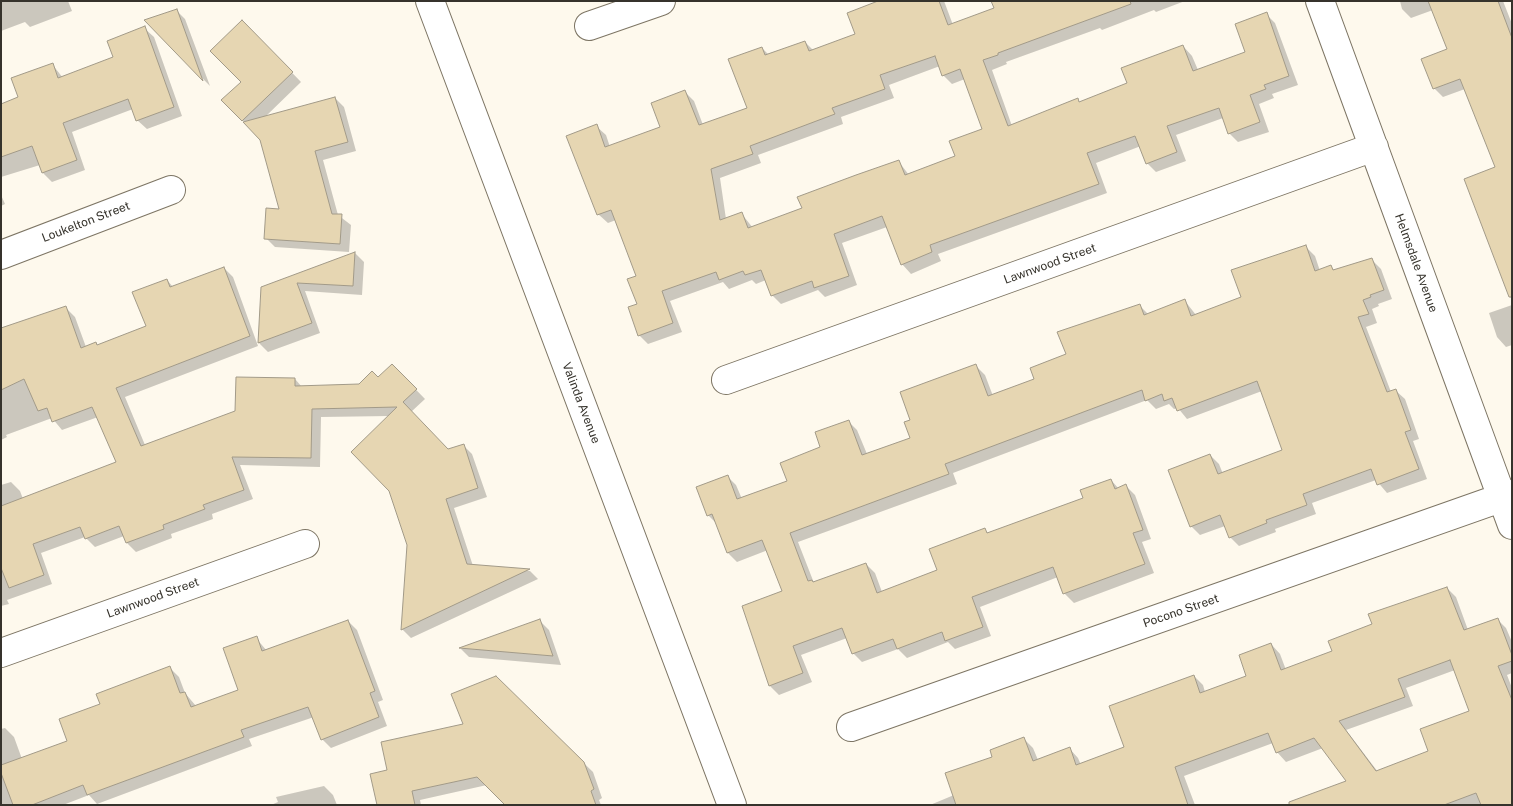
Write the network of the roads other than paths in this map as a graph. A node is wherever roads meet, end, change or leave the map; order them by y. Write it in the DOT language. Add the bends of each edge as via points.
graph roads {
  1 [pos="430,1"];
  2 [pos="662,1"];
  3 [pos="1320,1"];
  4 [pos="589,26"];
  5 [pos="1374,147"];
  6 [pos="171,190"];
  7 [pos="1,255"];
  8 [pos="726,380"];
  9 [pos="1506,496"];
  10 [pos="1512,525"];
  11 [pos="305,544"];
  12 [pos="1,653"];
  13 [pos="851,727"];
  14 [pos="732,805"];
  1 -- 14 [label="street, Valinda Avenue"];
  2 -- 4 [label="street"];
  3 -- 5 [label="street, Helmsdale Avenue"];
  5 -- 8 [label="street, Lawnwood Street"];
  5 -- 9 [label="street, Helmsdale Avenue"];
  6 -- 7 [label="street, Loukelton Street"];
  9 -- 10 [label="street, Helmsdale Avenue"];
  9 -- 13 [label="street, Pocono Street"];
  11 -- 12 [label="street, Lawnwood Street"];
}
